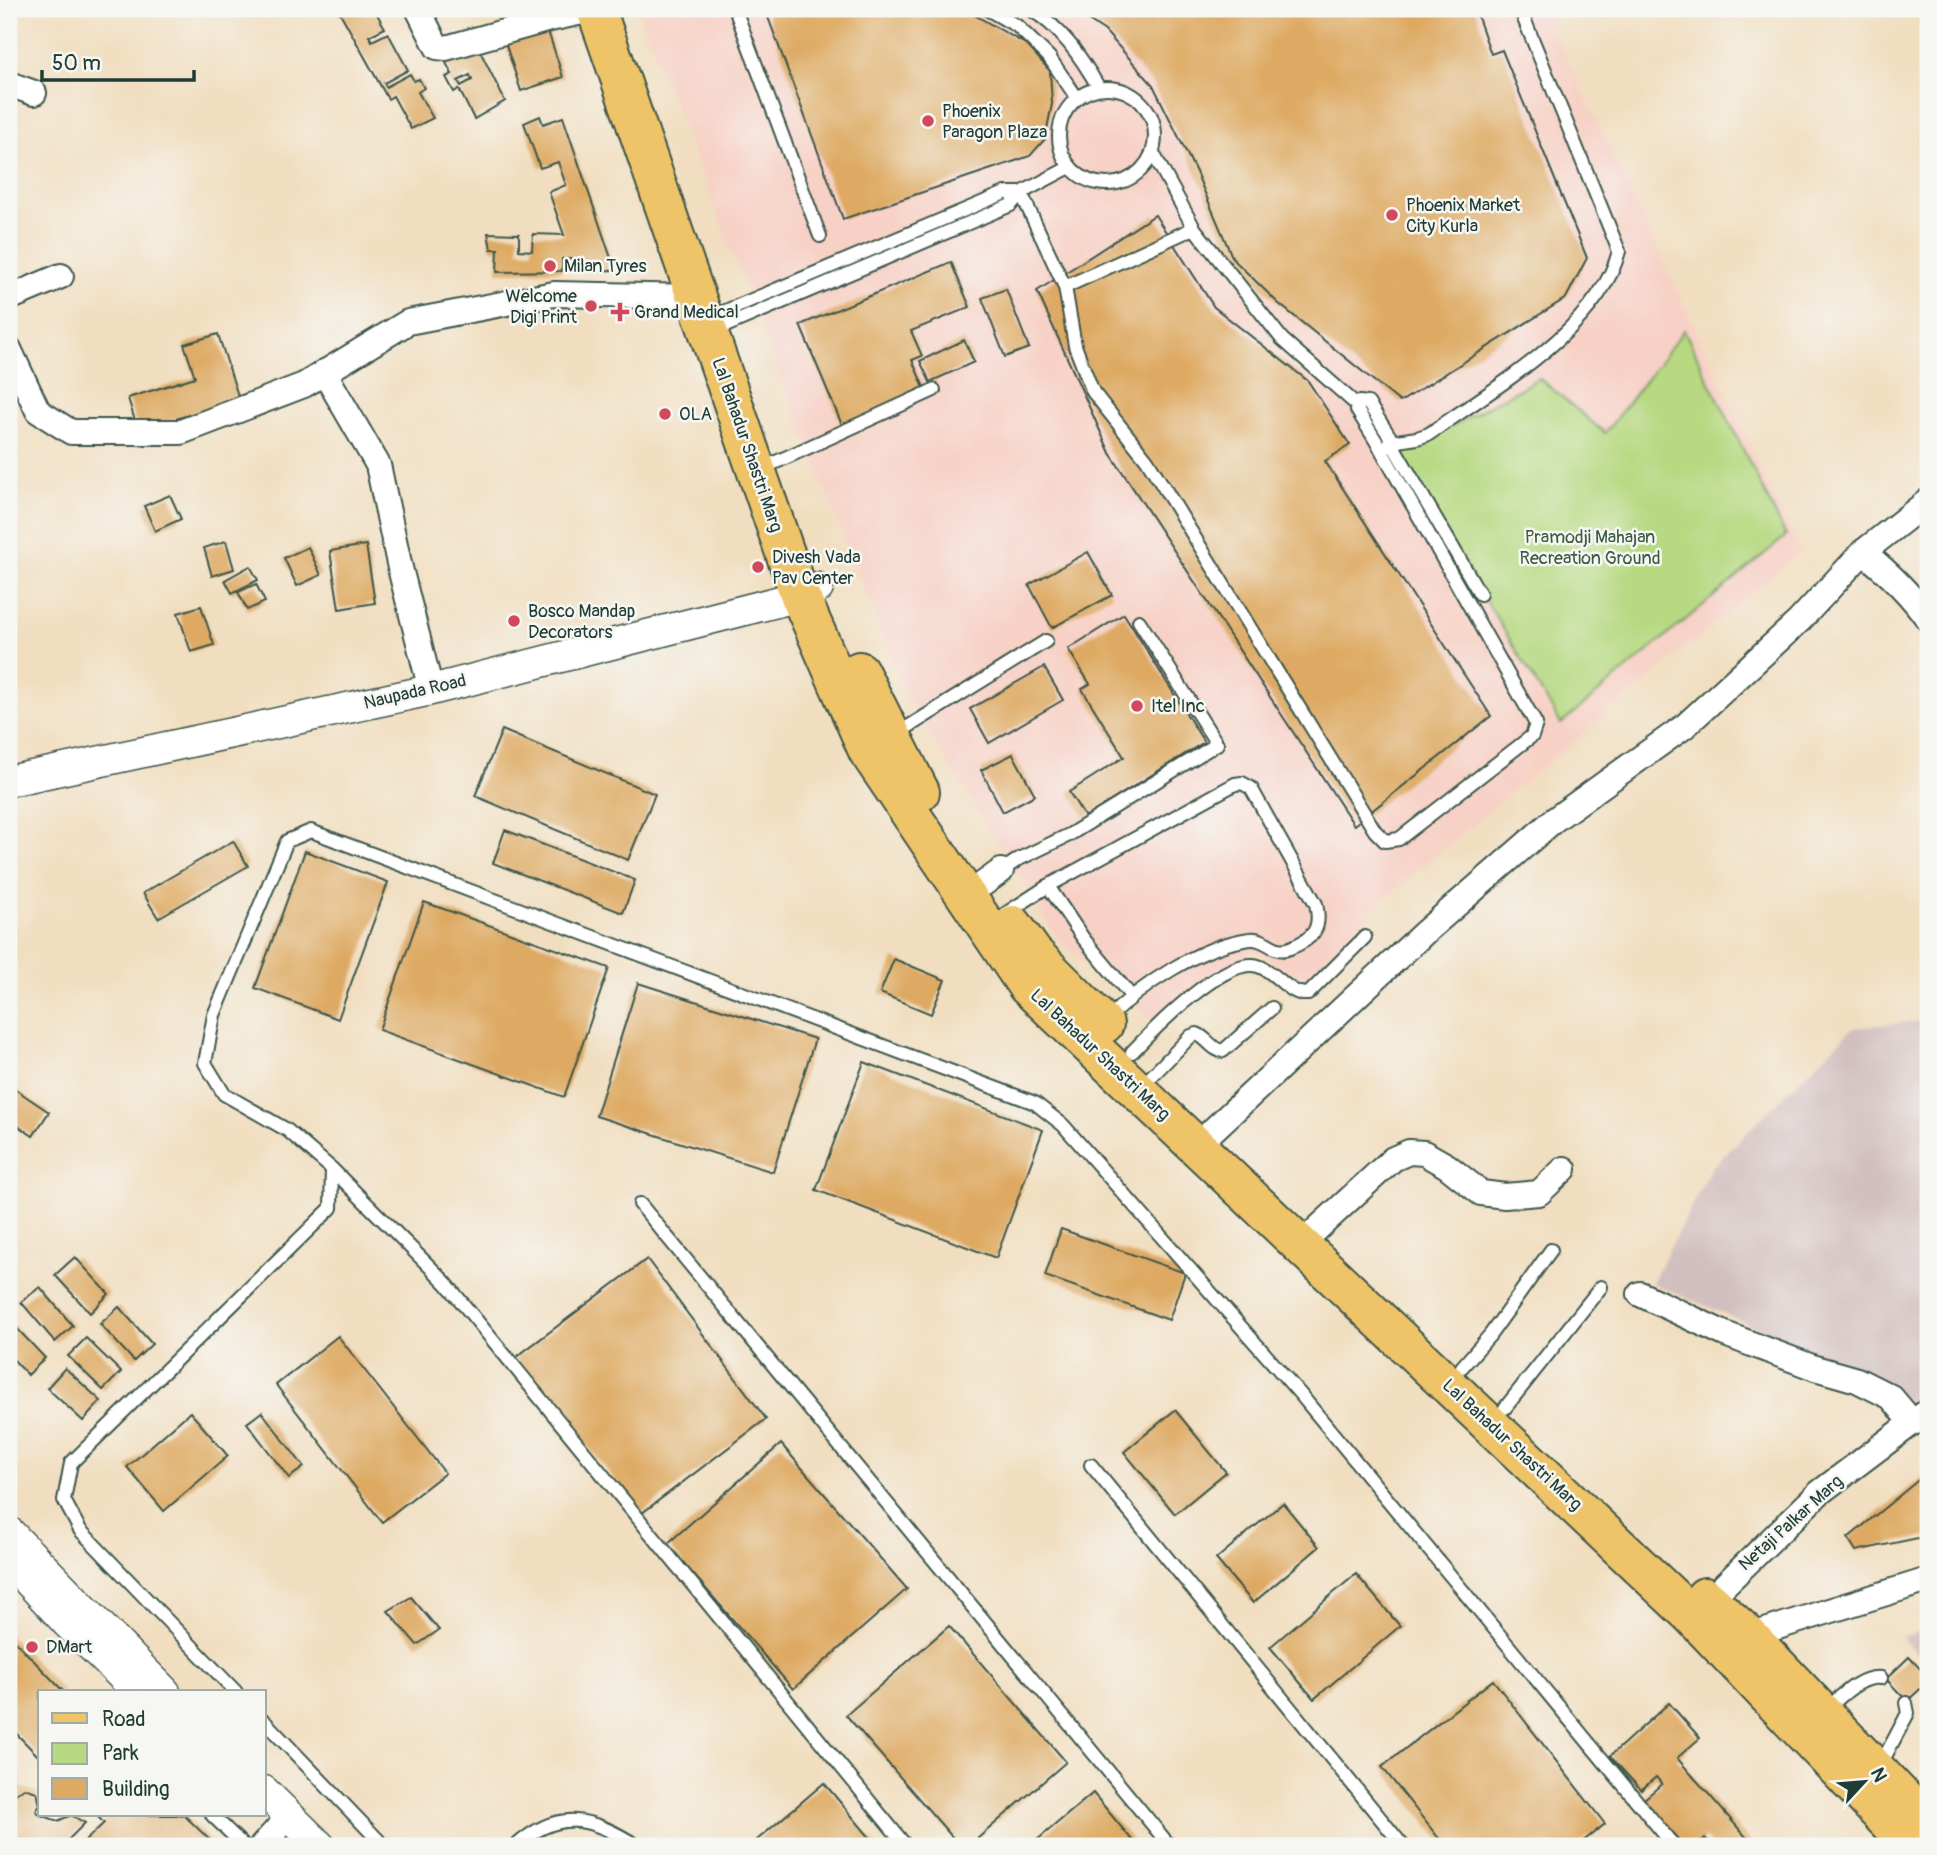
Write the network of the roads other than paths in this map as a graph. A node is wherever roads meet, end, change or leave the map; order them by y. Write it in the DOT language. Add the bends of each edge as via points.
graph roads {
  1 [pos="418,9"];
  2 [pos="596,9"];
  3 [pos="617,9"];
  4 [pos="735,9"];
  5 [pos="987,9"];
  6 [pos="1030,9"];
  7 [pos="1520,9"];
  8 [pos="9,84"];
  9 [pos="1099,88"];
  10 [pos="34,93"];
  11 [pos="1077,98"];
  12 [pos="1153,153"];
  13 [pos="1070,167"];
  14 [pos="1021,192"];
  15 [pos="1194,228"];
  16 [pos="820,236"];
  17 [pos="61,276"];
  18 [pos="1065,287"];
  19 [pos="9,298"];
  20 [pos="716,311"];
  21 [pos="9,349"];
  22 [pos="324,372"];
  23 [pos="934,390"];
  24 [pos="1385,444"];
  25 [pos="774,463"];
  26 [pos="1928,501"];
  27 [pos="1863,552"];
  28 [pos="809,592"];
  29 [pos="1480,594"];
  30 [pos="1928,619"];
  31 [pos="1139,621"];
  32 [pos="1046,641"];
  33 [pos="431,690"];
  34 [pos="880,744"];
  35 [pos="9,781"];
  36 [pos="1048,886"];
  37 [pos="996,890"];
  38 [pos="1365,937"];
  39 [pos="1036,975"];
  40 [pos="1131,996"];
  41 [pos="1272,1008"];
  42 [pos="1103,1023"];
  43 [pos="1141,1072"];
  44 [pos="1206,1140"];
  45 [pos="1564,1168"];
  46 [pos="332,1169"];
  47 [pos="640,1204"];
  48 [pos="1316,1230"];
  49 [pos="1551,1250"];
  50 [pos="1601,1287"];
  51 [pos="1640,1294"];
  52 [pos="1462,1367"];
  53 [pos="1505,1408"];
  54 [pos="1921,1417"];
  55 [pos="1091,1465"];
  56 [pos="12,1548"];
  57 [pos="1928,1580"];
  58 [pos="1700,1608"];
  59 [pos="1749,1636"];
  60 [pos="1881,1678"];
  61 [pos="140,1687"];
  62 [pos="234,1690"];
  63 [pos="1906,1703"];
  64 [pos="1822,1712"];
  65 [pos="266,1723"];
  66 [pos="1877,1771"];
  67 [pos="266,1794"];
  68 [pos="213,1816"];
  69 [pos="1928,1824"];
  70 [pos="292,1831"];
  71 [pos="1928,1832"];
  72 [pos="244,1846"];
  73 [pos="262,1846"];
  74 [pos="384,1846"];
  75 [pos="516,1846"];
  76 [pos="637,1846"];
  77 [pos="906,1846"];
  78 [pos="1170,1846"];
  79 [pos="1403,1846"];
  80 [pos="1674,1846"];
  81 [pos="1911,1846"];
  1 -- 2 [label="street" via="437,47 446,48"];
  2 -- 20 [label="main road, Lal Bahadur Shastri Marg"];
  3 -- 20 [label="main road, Lal Bahadur Shastri Marg"];
  4 -- 16 [label="lane"];
  5 -- 11 [label="lane" via="1017,26 1049,57"];
  6 -- 9 [label="lane" via="1073,46"];
  7 -- 24 [label="lane" via="1615,238 1619,251 1615,267 1559,340 1429,434"];
  8 -- 10 [label="street"];
  9 -- 11 [label="lane"];
  9 -- 12 [label="lane" via="1127,92 1144,106 1155,125"];
  11 -- 13 [label="lane" via="1062,119 1059,136"];
  12 -- 13 [label="lane" via="1144,168 1116,184 1090,182"];
  12 -- 15 [label="lane"];
  13 -- 14 [label="lane"];
  14 -- 18 [label="lane"];
  14 -- 20 [label="lane" via="1006,193"];
  15 -- 18 [label="lane"];
  15 -- 24 [label="lane" via="1282,339 1357,405"];
  17 -- 19 [label="street"];
  18 -- 24 [label="lane" via="1075,345 1093,392 1147,460 1385,841 1399,839 1532,736 1536,723"];
  20 -- 22 [label="street" via="554,295 408,322"];
  20 -- 25 [label="main road, Lal Bahadur Shastri Marg"];
  20 -- 28 [label="main road, Lal Bahadur Shastri Marg"];
  21 -- 22 [label="street" via="38,411 71,432 181,432 304,385"];
  22 -- 33 [label="street" via="378,465"];
  23 -- 25 [label="lane"];
  24 -- 29 [label="lane"];
  25 -- 28 [label="main road, Lal Bahadur Shastri Marg"];
  26 -- 27 [label="street"];
  27 -- 30 [label="street" via="1894,578"];
  27 -- 44 [label="street" via="1799,621 1685,726 1554,820 1425,932"];
  28 -- 33 [label="street, Naupada Road"];
  28 -- 34 [label="main road, Lal Bahadur Shastri Marg"];
  31 -- 37 [label="lane" via="1217,744 1069,835 1019,859"];
  32 -- 34 [label="lane"];
  33 -- 35 [label="street, Naupada Road"];
  34 -- 37 [label="main road, Lal Bahadur Shastri Marg"];
  34 -- 39 [label="main road, Lal Bahadur Shastri Marg"];
  36 -- 37 [label="lane"];
  36 -- 40 [label="lane"];
  36 -- 40 [label="lane" via="1235,784 1251,789 1316,904 1316,932 1286,950 1276,950 1261,938 1209,951"];
  37 -- 39 [label="main road, Lal Bahadur Shastri Marg" via="1033,953"];
  38 -- 43 [label="lane" via="1308,994 1251,965 1202,987 1186,999"];
  39 -- 42 [label="main road, Lal Bahadur Shastri Marg"];
  39 -- 43 [label="main road, Lal Bahadur Shastri Marg"];
  40 -- 42 [label="lane"];
  41 -- 43 [label="lane" via="1223,1051 1197,1034"];
  42 -- 43 [label="main road, Lal Bahadur Shastri Marg"];
  43 -- 44 [label="main road, Lal Bahadur Shastri Marg"];
  44 -- 48 [label="main road, Lal Bahadur Shastri Marg"];
  44 -- 58 [label="main road, Lal Bahadur Shastri Marg"];
  45 -- 48 [label="street" via="1539,1193 1505,1196 1481,1193 1447,1166 1424,1153 1409,1152 1393,1159"];
  46 -- 62 [label="lane" via="331,1208 71,1463 64,1500 80,1530"];
  46 -- 77 [label="lane" via="446,1283"];
  46 -- 80 [label="lane" via="287,1130 224,1094 205,1063 214,1015 287,841 311,831 1035,1102 1063,1125 1301,1395"];
  47 -- 78 [label="lane"];
  48 -- 52 [label="main road, Lal Bahadur Shastri Marg"];
  49 -- 52 [label="lane"];
  50 -- 53 [label="lane"];
  51 -- 54 [label="street" via="1725,1334 1857,1380"];
  52 -- 53 [label="main road, Lal Bahadur Shastri Marg"];
  53 -- 58 [label="main road, Lal Bahadur Shastri Marg"];
  54 -- 58 [label="street, Netaji Palkar Marg" via="1819,1493"];
  55 -- 79 [label="lane"];
  56 -- 61 [label="street"];
  57 -- 59 [label="street"];
  58 -- 59 [label="main road, Lal Bahadur Shastri Marg"];
  58 -- 81 [label="main road, Lal Bahadur Shastri Marg"];
  59 -- 64 [label="main road, Lal Bahadur Shastri Marg"];
  60 -- 64 [label="lane" via="1861,1682"];
  63 -- 66 [label="lane" via="1908,1713"];
  64 -- 66 [label="main road, Lal Bahadur Shastri Marg"];
  65 -- 74 [label="lane"];
  66 -- 69 [label="main road, Lal Bahadur Shastri Marg"];
  67 -- 70 [label="street"];
  68 -- 72 [label="lane"];
  70 -- 73 [label="street"];
  71 -- 81 [label="main road"];
  75 -- 76 [label="lane" via="555,1823 583,1820 612,1830"];
}
